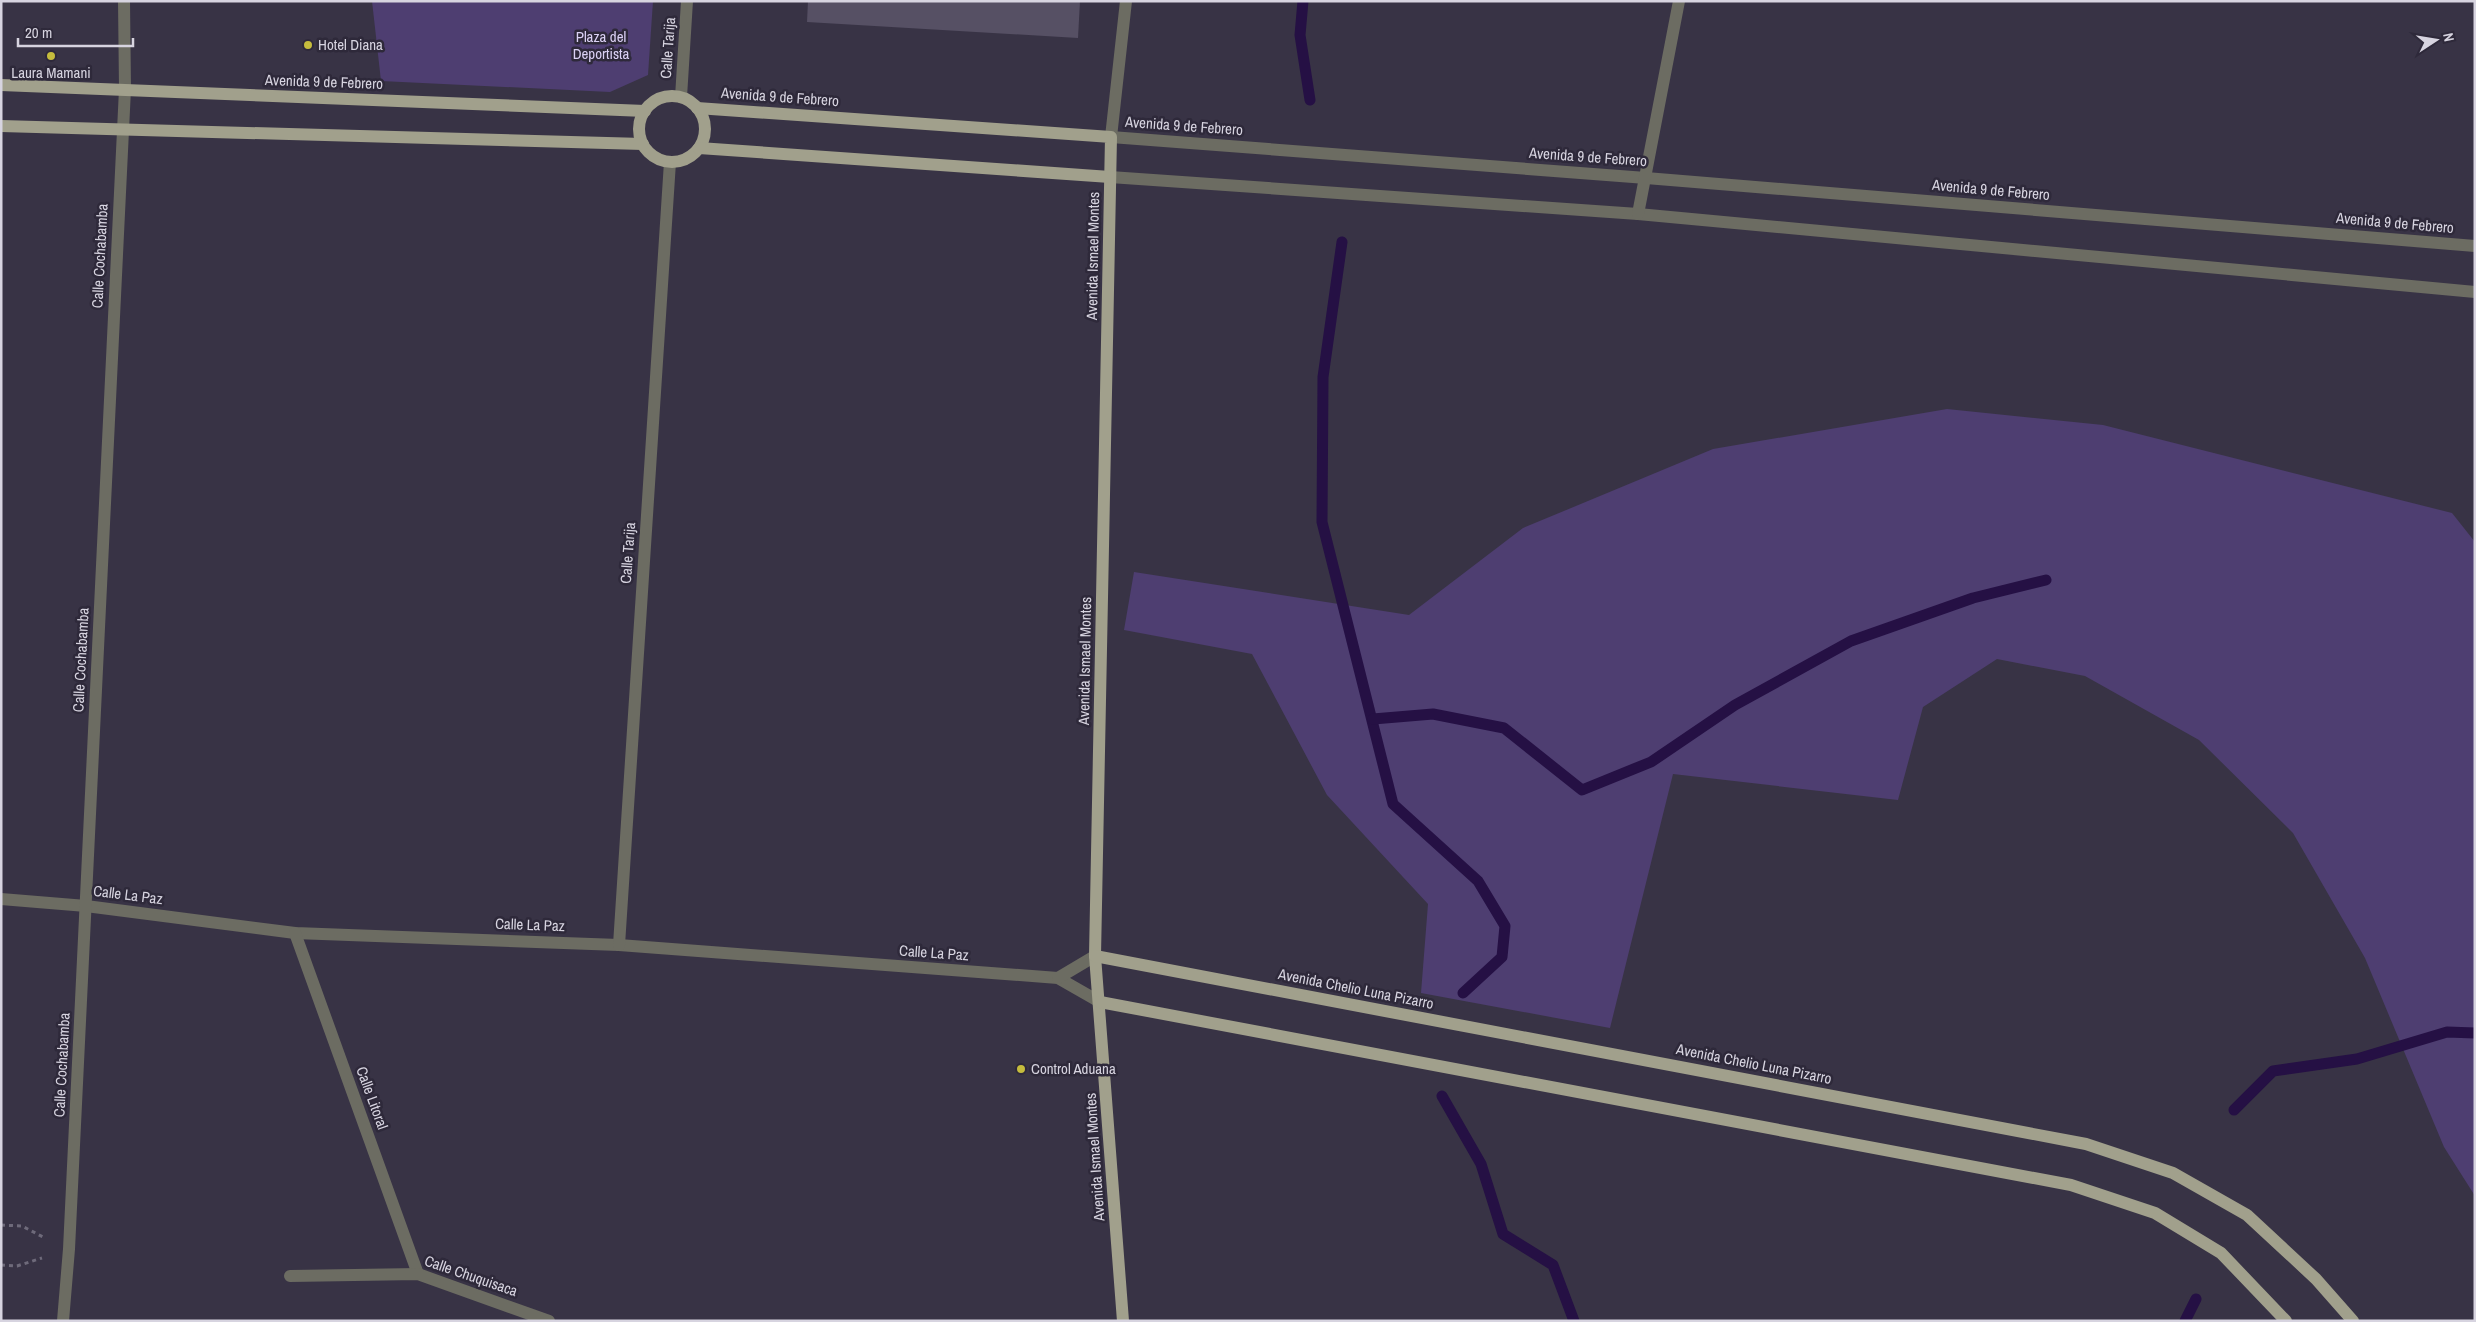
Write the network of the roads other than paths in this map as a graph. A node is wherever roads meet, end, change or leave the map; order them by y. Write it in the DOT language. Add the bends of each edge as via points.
graph roads {
  1 [pos="124,1"];
  2 [pos="687,1"];
  3 [pos="1126,1"];
  4 [pos="1678,1"];
  5 [pos="1,85"];
  6 [pos="125,89"];
  7 [pos="681,97"];
  8 [pos="697,108"];
  9 [pos="645,111"];
  10 [pos="1,126"];
  11 [pos="122,128"];
  12 [pos="1111,137"];
  13 [pos="643,144"];
  14 [pos="699,148"];
  15 [pos="670,162"];
  16 [pos="1110,177"];
  17 [pos="1646,178"];
  18 [pos="1638,214"];
  19 [pos="2475,246"];
  20 [pos="2474,291"];
  21 [pos="1,899"];
  22 [pos="86,906"];
  23 [pos="295,933"];
  24 [pos="619,945"];
  25 [pos="1095,956"];
  26 [pos="1058,978"];
  27 [pos="1100,1002"];
  28 [pos="418,1274"];
  29 [pos="290,1276"];
  30 [pos="63,1321"];
  31 [pos="549,1321"];
  32 [pos="1123,1321"];
  33 [pos="2286,1321"];
  34 [pos="2354,1321"];
  1 -- 6 [label="street, Calle Cochabamba"];
  2 -- 7 [label="street, Calle Tarija"];
  3 -- 12 [label="street, Avenida Ismael Montes"];
  4 -- 17 [label="street"];
  5 -- 6 [label="main road, Avenida 9 de Febrero"];
  6 -- 9 [label="main road, Avenida 9 de Febrero"];
  6 -- 11 [label="street, Calle Cochabamba"];
  7 -- 8 [label="main road"];
  7 -- 9 [label="main road" via="662,98"];
  8 -- 12 [label="main road, Avenida 9 de Febrero"];
  8 -- 14 [label="main road" via="705,126"];
  9 -- 13 [label="main road" via="640,122"];
  10 -- 11 [label="main road"];
  11 -- 13 [label="main road"];
  11 -- 22 [label="street, Calle Cochabamba"];
  12 -- 16 [label="main road, Avenida Ismael Montes"];
  12 -- 17 [label="street, Avenida 9 de Febrero"];
  13 -- 15 [label="main road" via="659,160"];
  14 -- 15 [label="main road" via="681,161"];
  14 -- 16 [label="main road"];
  15 -- 24 [label="street, Calle Tarija"];
  16 -- 18 [label="street"];
  16 -- 25 [label="main road, Avenida Ismael Montes"];
  17 -- 18 [label="street"];
  17 -- 19 [label="street, Avenida 9 de Febrero"];
  18 -- 20 [label="street"];
  21 -- 22 [label="street, Calle La Paz"];
  22 -- 23 [label="street, Calle La Paz"];
  22 -- 30 [label="street, Calle Cochabamba"];
  23 -- 24 [label="street, Calle La Paz"];
  23 -- 28 [label="street, Calle Litoral"];
  24 -- 26 [label="street, Calle La Paz"];
  25 -- 26 [label="street"];
  25 -- 27 [label="main road, Avenida Ismael Montes"];
  25 -- 34 [label="main road, Avenida Chelio Luna Pizarro" via="2086,1144 2173,1173 2247,1215 2316,1279"];
  26 -- 27 [label="street, Calle La Paz"];
  27 -- 32 [label="main road, Avenida Ismael Montes"];
  27 -- 33 [label="main road" via="2071,1185 2155,1213 2221,1253"];
  28 -- 29 [label="street, Calle Chuquisaca"];
  28 -- 31 [label="street, Calle Chuquisaca"];
}
